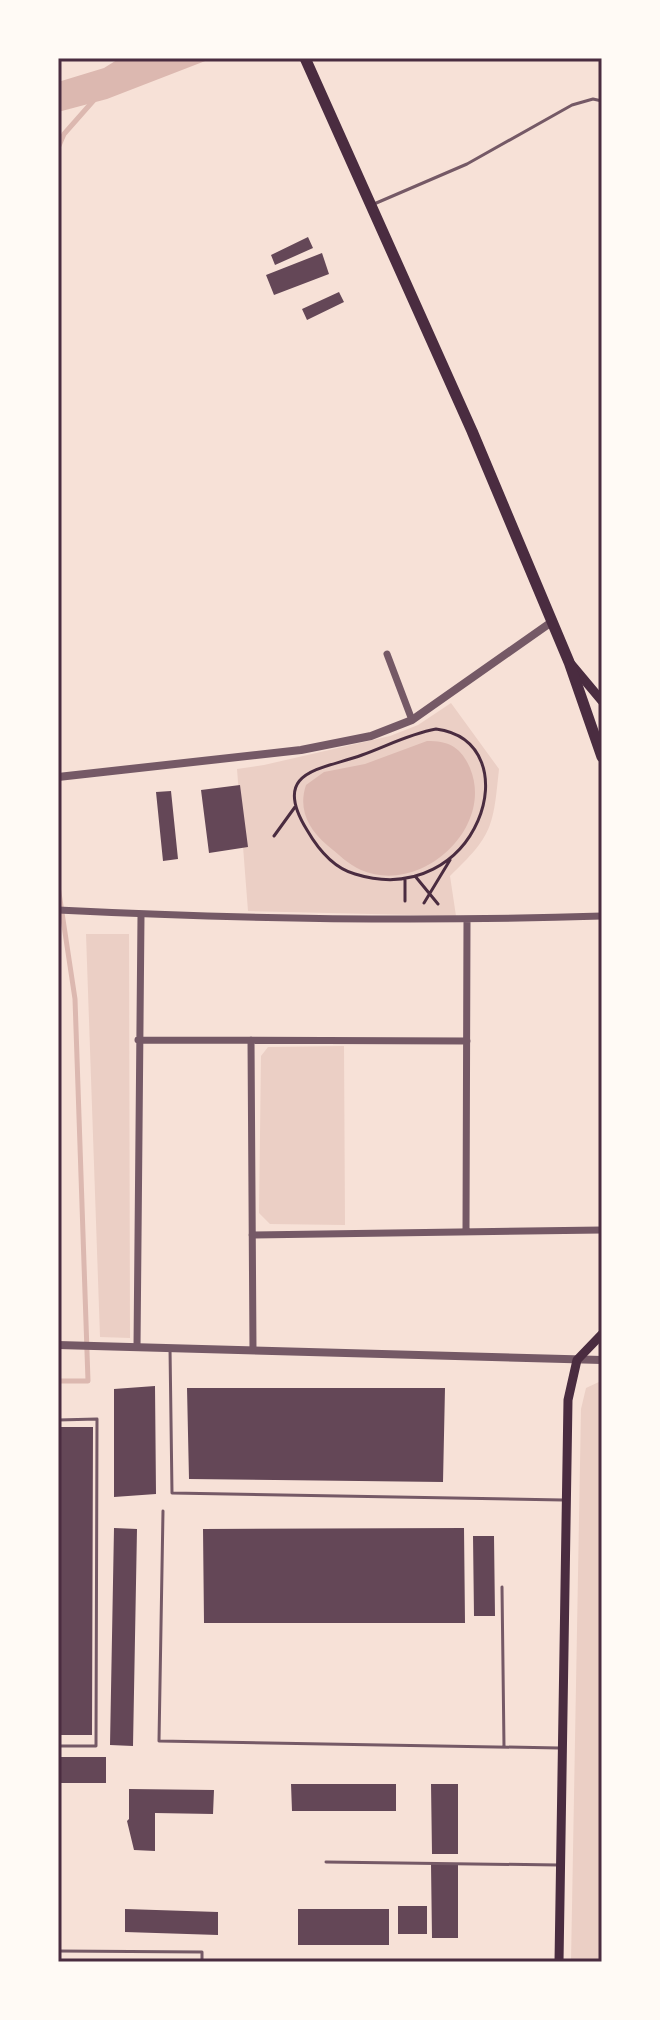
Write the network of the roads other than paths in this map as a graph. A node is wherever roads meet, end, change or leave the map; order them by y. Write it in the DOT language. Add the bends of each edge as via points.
graph roads {
  1 [pos="305,58"];
  2 [pos="602,101"];
  3 [pos="370,206"];
  4 [pos="553,621"];
  5 [pos="387,654"];
  6 [pos="569,662"];
  7 [pos="602,701"];
  8 [pos="412,720"];
  9 [pos="602,757"];
  10 [pos="58,777"];
  11 [pos="58,910"];
  12 [pos="141,916"];
  13 [pos="602,916"];
  14 [pos="467,920"];
  15 [pos="138,1040"];
  16 [pos="251,1040"];
  17 [pos="467,1041"];
  18 [pos="466,1230"];
  19 [pos="602,1230"];
  20 [pos="252,1235"];
  21 [pos="602,1334"];
  22 [pos="58,1345"];
  23 [pos="137,1347"];
  24 [pos="170,1348"];
  25 [pos="253,1350"];
  26 [pos="577,1360"];
  27 [pos="602,1360"];
  28 [pos="58,1420"];
  29 [pos="567,1500"];
  30 [pos="163,1511"];
  31 [pos="502,1587"];
  32 [pos="58,1746"];
  33 [pos="504,1747"];
  34 [pos="563,1748"];
  35 [pos="326,1862"];
  36 [pos="561,1865"];
  37 [pos="58,1951"];
  38 [pos="202,1962"];
  39 [pos="559,1962"];
  1 -- 3 [label="highway"];
  2 -- 3 [label="lane" via="572,105 467,164"];
  3 -- 4 [label="highway"];
  4 -- 6 [label="highway"];
  4 -- 8 [label="street"];
  5 -- 8 [label="street"];
  6 -- 7 [label="main road"];
  6 -- 9 [label="highway"];
  8 -- 10 [label="street" via="371,736 301,750"];
  11 -- 12 [label="street"];
  12 -- 14 [label="street"];
  12 -- 15 [label="street"];
  13 -- 14 [label="street"];
  14 -- 17 [label="street"];
  15 -- 16 [label="street"];
  15 -- 23 [label="street"];
  16 -- 17 [label="street"];
  16 -- 20 [label="street"];
  17 -- 18 [label="street"];
  18 -- 19 [label="street"];
  18 -- 20 [label="street"];
  20 -- 25 [label="street"];
  21 -- 26 [label="main road"];
  22 -- 23 [label="street"];
  23 -- 24 [label="street"];
  24 -- 25 [label="street"];
  24 -- 29 [label="lane" via="172,1493"];
  25 -- 26 [label="street"];
  26 -- 27 [label="street"];
  26 -- 29 [label="main road" via="568,1400"];
  28 -- 32 [label="lane" via="97,1419 96,1746"];
  29 -- 34 [label="main road"];
  30 -- 33 [label="lane" via="159,1741"];
  31 -- 33 [label="lane"];
  33 -- 34 [label="lane"];
  34 -- 36 [label="main road"];
  35 -- 36 [label="lane"];
  36 -- 39 [label="main road"];
  37 -- 38 [label="lane" via="202,1952"];
}
